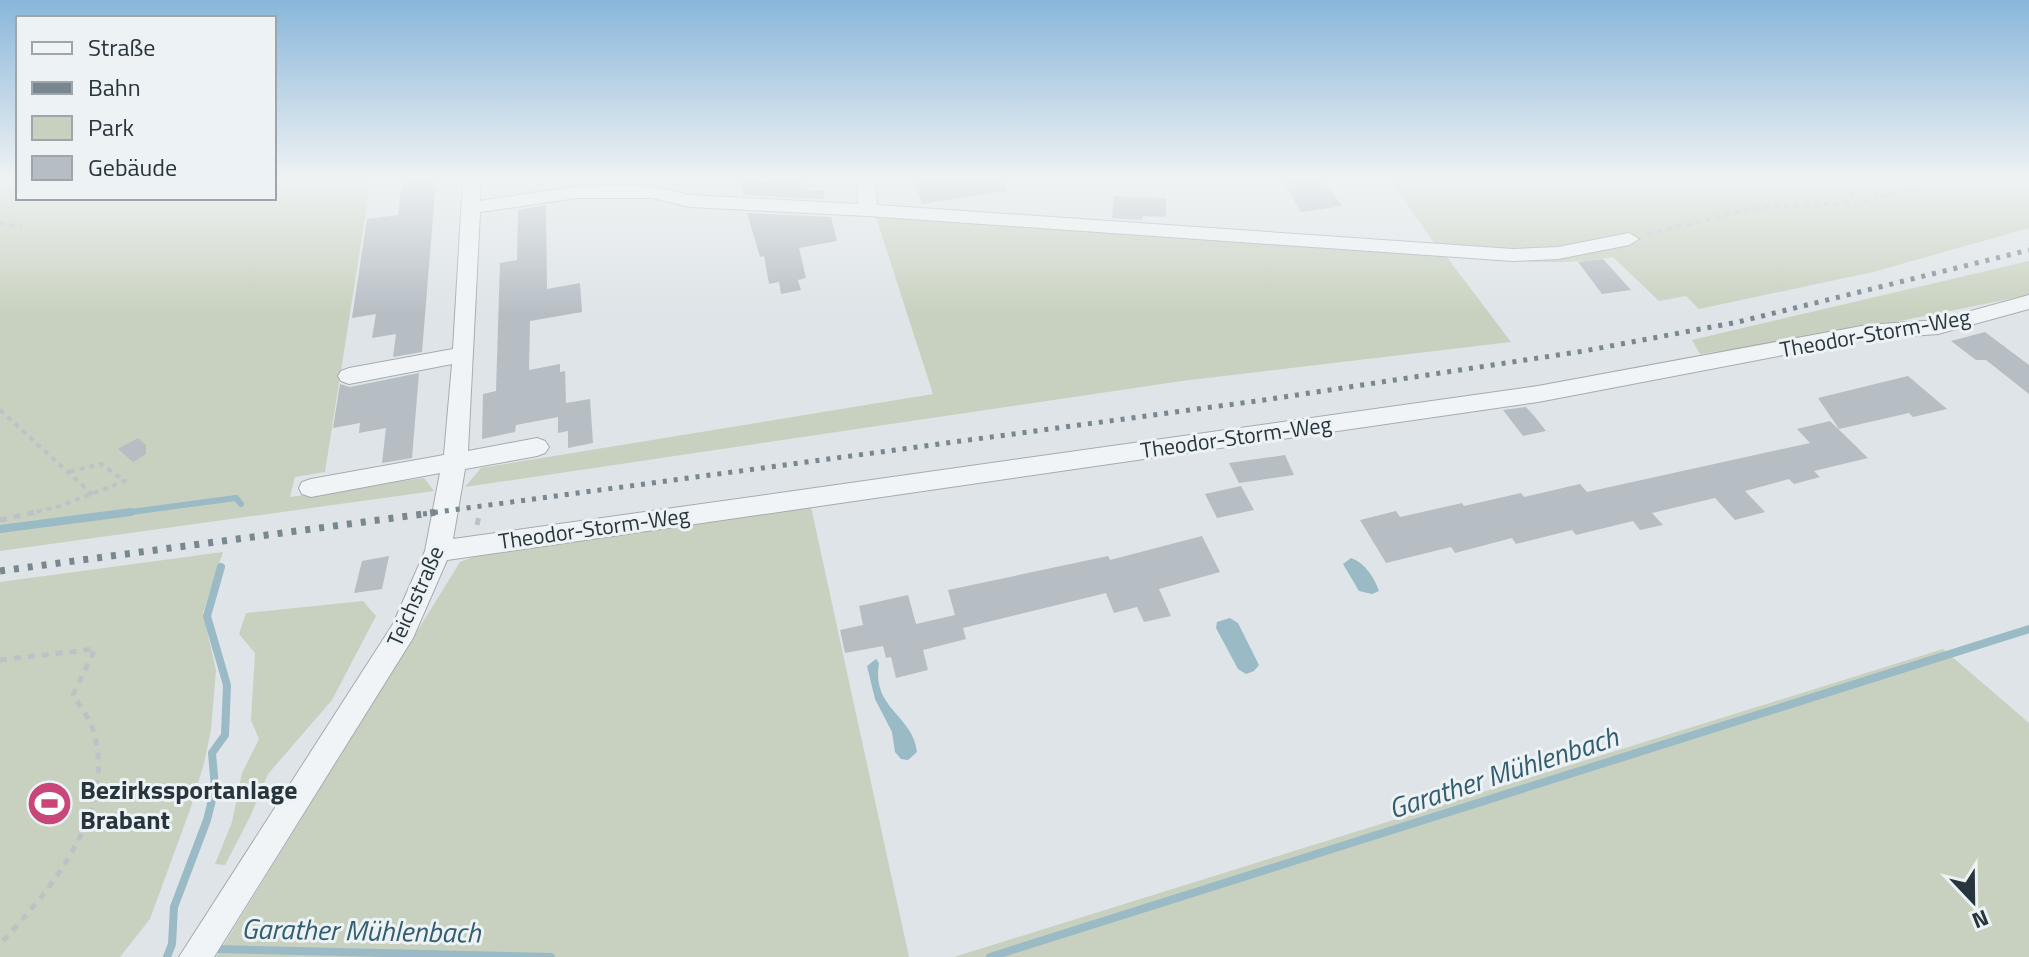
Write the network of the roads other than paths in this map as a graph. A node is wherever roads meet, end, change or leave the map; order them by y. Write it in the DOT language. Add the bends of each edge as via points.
graph roads {
  1 [pos="469,225"];
  2 [pos="1078,225"];
  3 [pos="1629,239"];
  4 [pos="2029,302"];
  5 [pos="462,360"];
  6 [pos="349,376"];
  7 [pos="374,382"];
  8 [pos="537,447"];
  9 [pos="456,463"];
  10 [pos="311,488"];
  11 [pos="438,551"];
  12 [pos="195,957"];
  1 -- 5 [label="street, Teichstraße"];
  2 -- 3 [label="street" via="1513,255 1558,253"];
  4 -- 11 [label="street, Theodor-Storm-Weg" via="1938,327 1867,332 1538,394"];
  5 -- 6 [label="street"];
  5 -- 7 [label="street"];
  5 -- 9 [label="street, Teichstraße"];
  8 -- 9 [label="street"];
  9 -- 10 [label="street"];
  9 -- 11 [label="street, Teichstraße"];
  11 -- 12 [label="street, Teichstraße" via="404,630"];
}
